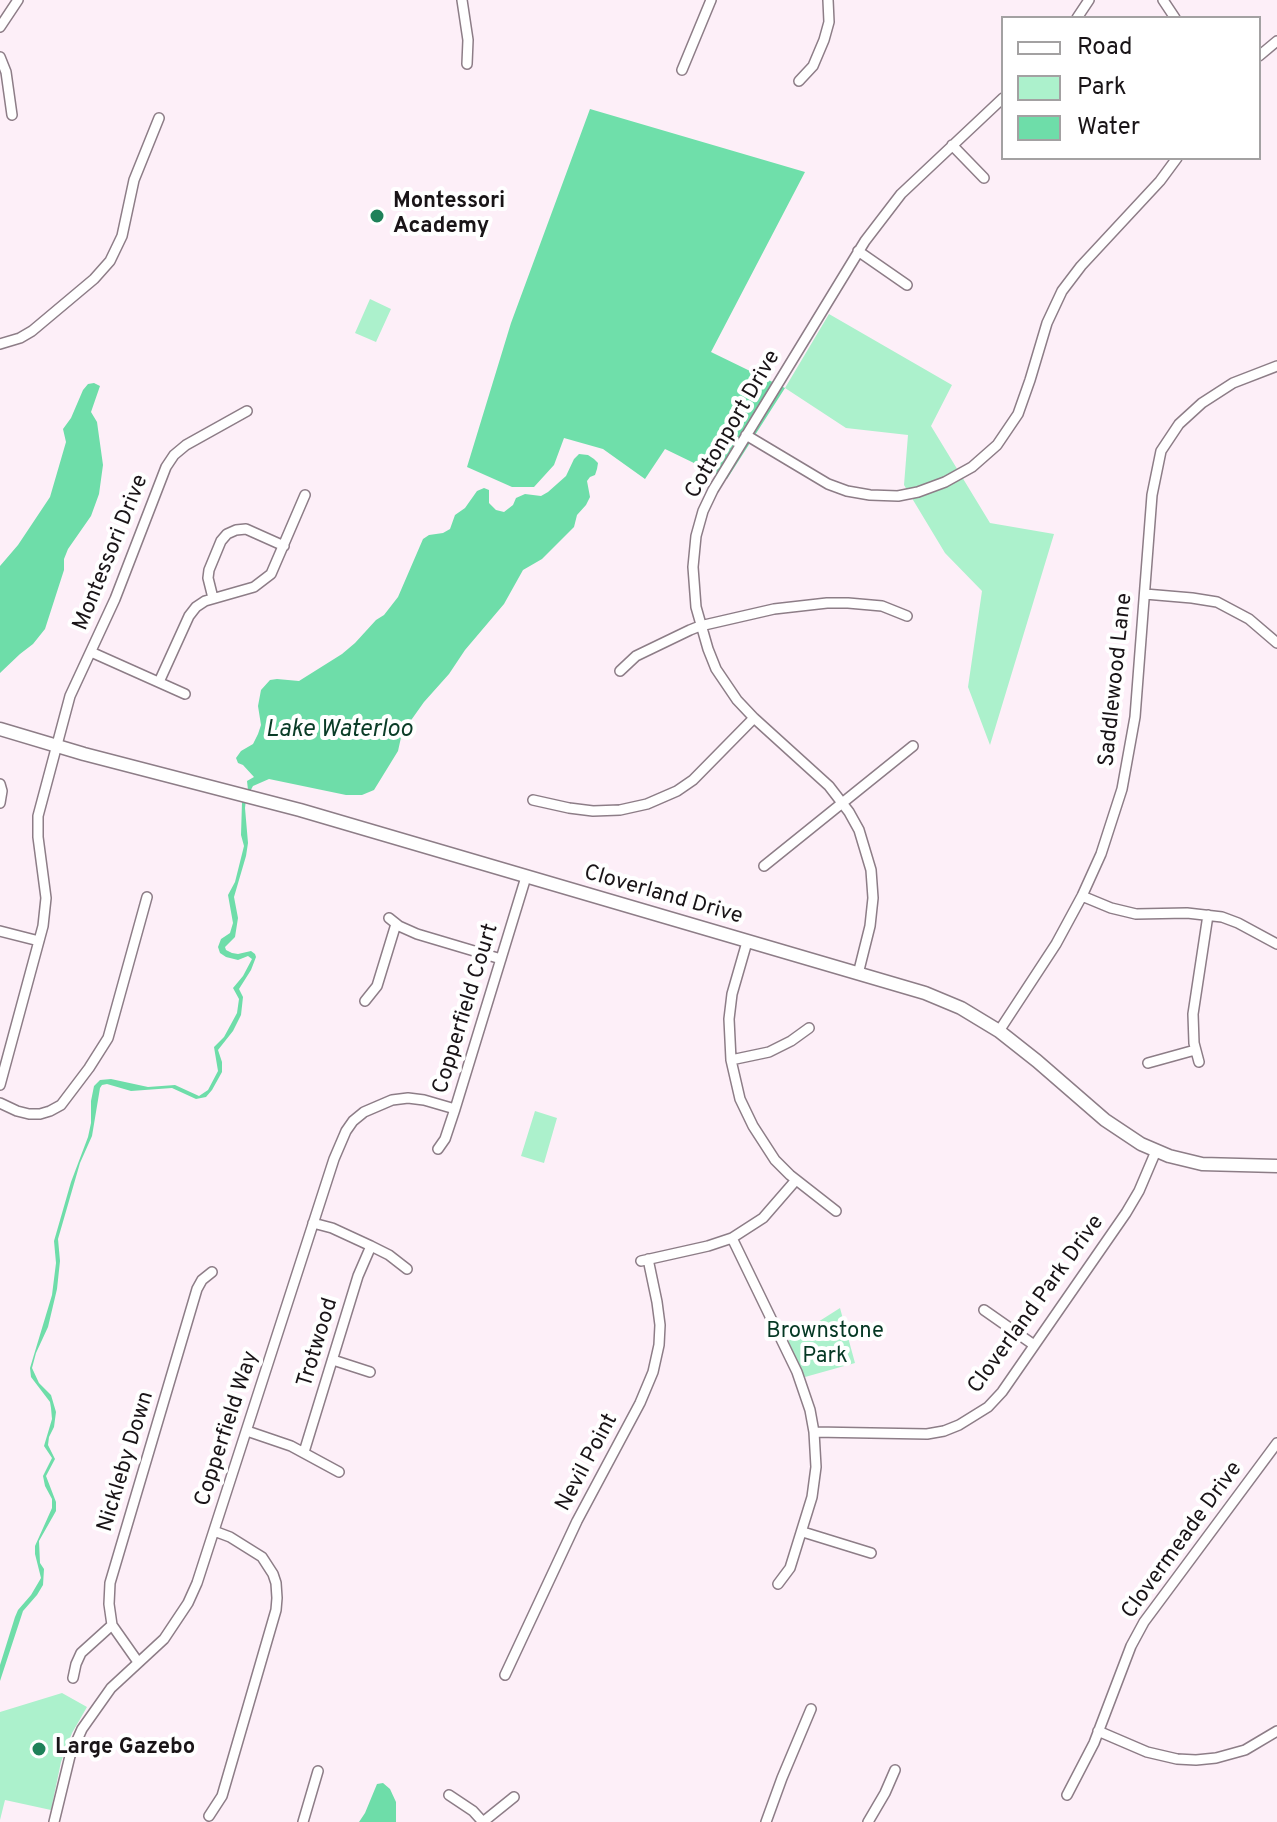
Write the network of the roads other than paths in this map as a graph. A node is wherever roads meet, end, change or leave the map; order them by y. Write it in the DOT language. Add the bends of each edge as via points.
graph roads {
  1 [pos="18,0"];
  2 [pos="462,0"];
  3 [pos="711,0"];
  4 [pos="828,0"];
  5 [pos="0,27"];
  6 [pos="1277,41"];
  7 [pos="1261,54"];
  8 [pos="0,57"];
  9 [pos="467,64"];
  10 [pos="682,70"];
  11 [pos="799,81"];
  12 [pos="1001,100"];
  13 [pos="12,115"];
  14 [pos="159,118"];
  15 [pos="952,145"];
  16 [pos="1176,160"];
  17 [pos="984,178"];
  18 [pos="858,251"];
  19 [pos="907,285"];
  20 [pos="0,344"];
  21 [pos="1277,366"];
  22 [pos="247,411"];
  23 [pos="746,435"];
  24 [pos="305,495"];
  25 [pos="284,546"];
  26 [pos="1145,594"];
  27 [pos="213,598"];
  28 [pos="907,616"];
  29 [pos="700,626"];
  30 [pos="1277,643"];
  31 [pos="91,652"];
  32 [pos="620,671"];
  33 [pos="159,682"];
  34 [pos="185,694"];
  35 [pos="754,718"];
  36 [pos="0,729"];
  37 [pos="56,745"];
  38 [pos="913,746"];
  39 [pos="0,784"];
  40 [pos="533,800"];
  41 [pos="842,802"];
  42 [pos="0,803"];
  43 [pos="764,866"];
  44 [pos="526,877"];
  45 [pos="1082,896"];
  46 [pos="147,897"];
  47 [pos="1208,915"];
  48 [pos="0,931"];
  49 [pos="39,941"];
  50 [pos="747,942"];
  51 [pos="1277,944"];
  52 [pos="501,959"];
  53 [pos="858,974"];
  54 [pos="365,1001"];
  55 [pos="809,1028"];
  56 [pos="999,1031"];
  57 [pos="1195,1050"];
  58 [pos="731,1060"];
  59 [pos="1199,1062"];
  60 [pos="1148,1063"];
  61 [pos="0,1085"];
  62 [pos="0,1103"];
  63 [pos="455,1109"];
  64 [pos="438,1149"];
  65 [pos="1156,1151"];
  66 [pos="1277,1166"];
  67 [pos="796,1180"];
  68 [pos="836,1211"];
  69 [pos="313,1223"];
  70 [pos="732,1238"];
  71 [pos="371,1246"];
  72 [pos="407,1269"];
  73 [pos="212,1272"];
  74 [pos="984,1310"];
  75 [pos="1034,1345"];
  76 [pos="333,1360"];
  77 [pos="370,1372"];
  78 [pos="247,1431"];
  79 [pos="814,1432"];
  80 [pos="1277,1443"];
  81 [pos="304,1452"];
  82 [pos="339,1472"];
  83 [pos="214,1531"];
  84 [pos="803,1532"];
  85 [pos="871,1553"];
  86 [pos="778,1584"];
  87 [pos="112,1625"];
  88 [pos="138,1662"];
  89 [pos="505,1675"];
  90 [pos="73,1678"];
  91 [pos="811,1709"];
  92 [pos="1098,1731"];
  93 [pos="1277,1731"];
  94 [pos="895,1770"];
  95 [pos="318,1771"];
  96 [pos="449,1795"];
  97 [pos="1067,1795"];
  98 [pos="514,1797"];
  99 [pos="209,1816"];
  100 [pos="54,1822"];
  101 [pos="303,1822"];
  102 [pos="483,1822"];
  103 [pos="766,1822"];
  104 [pos="868,1822"];
  1 -- 5 [label="street"];
  2 -- 9 [label="street"];
  3 -- 10 [label="street"];
  4 -- 11 [label="street" via="824,40 813,66"];
  6 -- 7 [label="street"];
  8 -- 13 [label="street"];
  12 -- 15 [label="street, Cottonport Drive"];
  14 -- 20 [label="street" via="110,261 32,331"];
  15 -- 17 [label="street"];
  15 -- 18 [label="street, Cottonport Drive" via="901,194"];
  16 -- 23 [label="street" via="1065,285 1018,414 997,445 972,467 918,492 870,495 828,484"];
  18 -- 19 [label="street"];
  18 -- 23 [label="street, Cottonport Drive"];
  21 -- 26 [label="street, Saddlewood Lane" via="1213,395 1167,440 1153,485"];
  22 -- 31 [label="street, Montessori Drive" via="186,445 166,467"];
  23 -- 29 [label="street, Cottonport Drive" via="699,523 693,576"];
  24 -- 25 [label="street"];
  25 -- 27 [label="street" via="263,582"];
  25 -- 27 [label="street" via="246,529 227,534 209,570"];
  26 -- 30 [label="street" via="1217,602 1249,619"];
  26 -- 45 [label="street, Saddlewood Lane" via="1126,769 1108,834"];
  27 -- 33 [label="street" via="190,613"];
  28 -- 29 [label="street" via="882,606 827,603"];
  29 -- 32 [label="street" via="642,652"];
  29 -- 35 [label="street, Cottonport Drive" via="722,679"];
  31 -- 33 [label="street"];
  31 -- 37 [label="street, Montessori Drive" via="70,696"];
  33 -- 34 [label="street"];
  35 -- 40 [label="street" via="693,780 647,804 593,811"];
  35 -- 41 [label="street, Cottonport Drive"];
  36 -- 37 [label="main road, Cloverland Drive"];
  37 -- 44 [label="main road, Cloverland Drive"];
  37 -- 49 [label="street, Montessori Drive" via="38,816 46,898"];
  38 -- 41 [label="street"];
  39 -- 42 [label="street"];
  41 -- 43 [label="street"];
  41 -- 53 [label="street, Cottonport Drive" via="859,830 873,882 870,926"];
  44 -- 50 [label="main road, Cloverland Drive"];
  44 -- 52 [label="street, Copperfield Court"];
  45 -- 47 [label="street" via="1136,914"];
  45 -- 56 [label="street, Saddlewood Lane"];
  46 -- 62 [label="street" via="108,1038 89,1068 61,1105 50,1111 29,1114"];
  47 -- 51 [label="street" via="1238,923"];
  47 -- 57 [label="street" via="1193,1014"];
  48 -- 49 [label="street"];
  49 -- 61 [label="street, Montessori Drive"];
  50 -- 53 [label="main road, Cloverland Drive"];
  50 -- 58 [label="street" via="731,999"];
  52 -- 54 [label="street" via="417,934 392,921 377,986"];
  52 -- 63 [label="street, Copperfield Court"];
  53 -- 56 [label="main road, Cloverland Drive" via="936,997"];
  55 -- 58 [label="street" via="769,1052"];
  56 -- 65 [label="main road, Cloverland Drive" via="1112,1126"];
  57 -- 59 [label="street"];
  57 -- 60 [label="street"];
  58 -- 67 [label="street" via="753,1126"];
  63 -- 64 [label="street, Copperfield Court"];
  63 -- 69 [label="street, Copperfield Way" via="408,1098 364,1112 338,1148"];
  65 -- 66 [label="main road, Cloverland Drive" via="1202,1164"];
  65 -- 75 [label="street, Cloverland Park Drive" via="1126,1213"];
  67 -- 68 [label="street"];
  67 -- 70 [label="street" via="763,1218"];
  69 -- 71 [label="street"];
  69 -- 78 [label="street, Copperfield Way"];
  70 -- 79 [label="street" via="797,1372"];
  70 -- 89 [label="street, Nevil Point" via="645,1260 660,1325 650,1380"];
  71 -- 72 [label="street"];
  71 -- 76 [label="street, Trotwood"];
  73 -- 87 [label="street, Nickleby Down" via="197,1289 112,1577"];
  74 -- 75 [label="street"];
  75 -- 79 [label="street, Cloverland Park Drive" via="988,1407 944,1431"];
  76 -- 77 [label="street"];
  76 -- 81 [label="street, Trotwood"];
  78 -- 81 [label="street"];
  78 -- 83 [label="street, Copperfield Way"];
  79 -- 84 [label="street" via="815,1475"];
  80 -- 92 [label="street, Clovermeade Drive" via="1144,1622"];
  81 -- 82 [label="street"];
  83 -- 88 [label="street, Copperfield Way" via="188,1603 164,1639"];
  83 -- 99 [label="street" via="262,1557 273,1574 277,1598 222,1796"];
  84 -- 85 [label="street"];
  84 -- 86 [label="street" via="789,1571"];
  87 -- 88 [label="street"];
  87 -- 90 [label="street" via="81,1653"];
  88 -- 100 [label="street, Copperfield Way" via="111,1688 82,1729"];
  91 -- 103 [label="street"];
  92 -- 93 [label="street" via="1147,1752 1196,1760 1245,1750"];
  92 -- 97 [label="street, Clovermeade Drive"];
  94 -- 104 [label="street"];
  95 -- 101 [label="street"];
  96 -- 102 [label="street"];
  98 -- 102 [label="street"];
}
